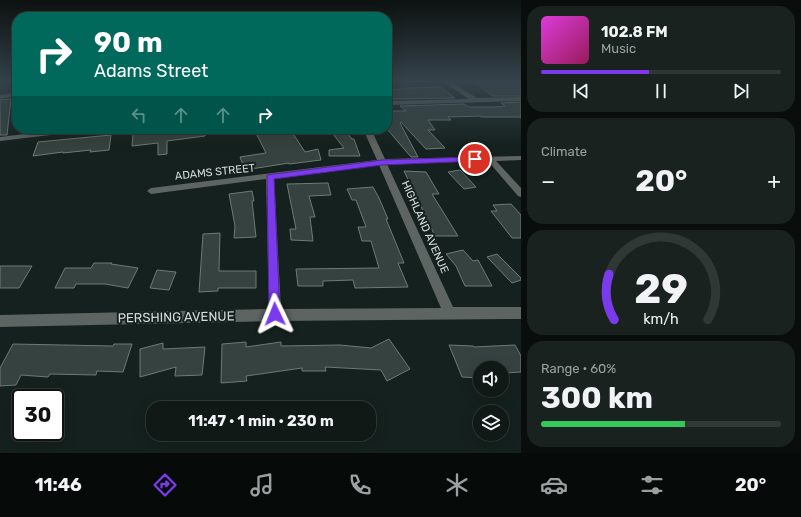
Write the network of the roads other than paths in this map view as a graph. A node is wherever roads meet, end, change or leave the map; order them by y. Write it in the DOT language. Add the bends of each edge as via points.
graph roads {
  1 [pos="42,134"];
  2 [pos="369,134"];
  3 [pos="0,139"];
  4 [pos="521,158"];
  5 [pos="490,159"];
  6 [pos="382,162"];
  7 [pos="270,177"];
  8 [pos="151,191"];
  9 [pos="521,194"];
  10 [pos="521,313"];
  11 [pos="275,314"];
  12 [pos="450,314"];
  13 [pos="0,321"];
  1 -- 3 [label="street"];
  2 -- 6 [label="street, HIGHLAND AVENUE"];
  4 -- 5 [label="street, ADAMS STREET"];
  5 -- 6 [label="street, ADAMS STREET"];
  5 -- 9 [label="street"];
  6 -- 7 [label="street, ADAMS STREET"];
  6 -- 12 [label="street, HIGHLAND AVENUE"];
  7 -- 8 [label="street, ADAMS STREET"];
  7 -- 11 [label="street"];
  10 -- 12 [label="street, PERSHING AVENUE"];
  11 -- 12 [label="street, PERSHING AVENUE"];
  11 -- 13 [label="street, PERSHING AVENUE"];
}
